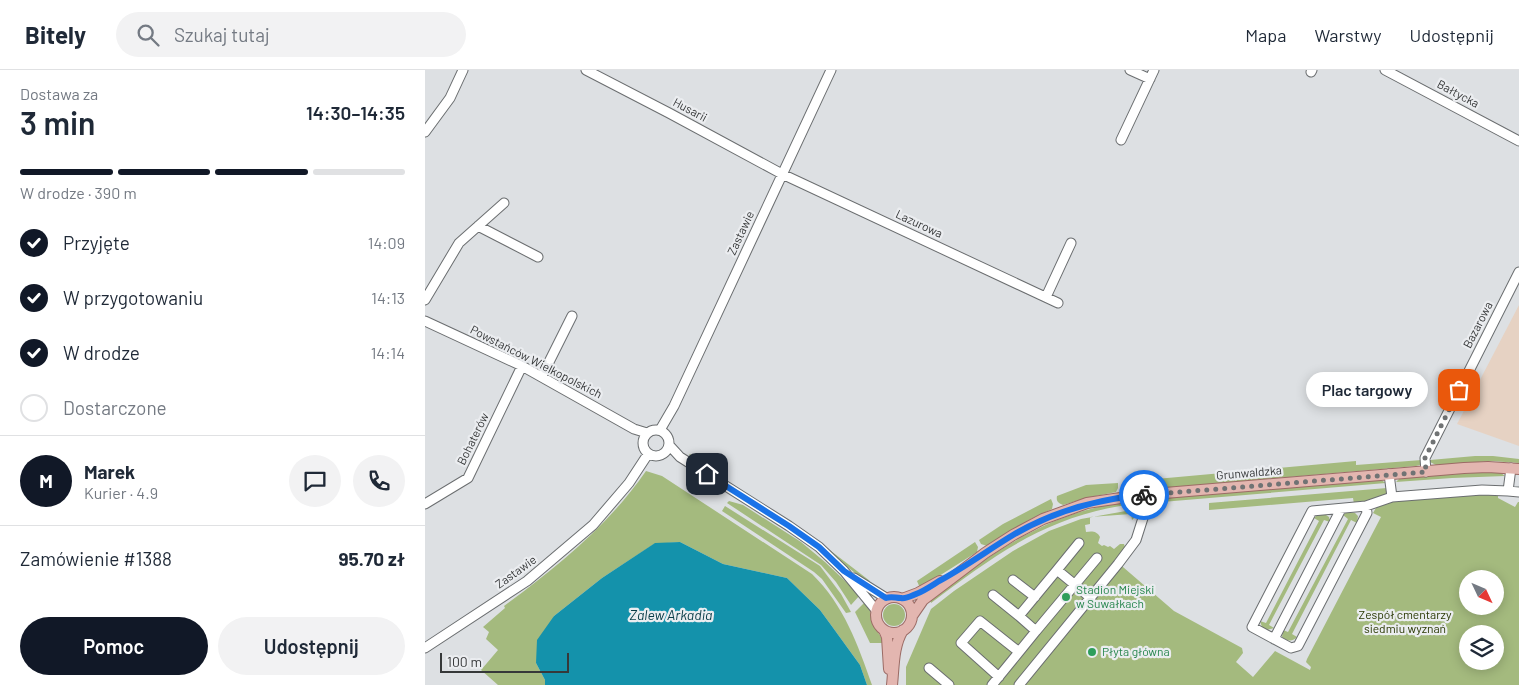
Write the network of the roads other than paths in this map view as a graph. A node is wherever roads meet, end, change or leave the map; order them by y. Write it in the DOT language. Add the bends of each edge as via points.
graph roads {
  1 [pos="463,70"];
  2 [pos="586,70"];
  3 [pos="831,70"];
  4 [pos="1130,70"];
  5 [pos="1154,70"];
  6 [pos="1385,70"];
  7 [pos="1150,79"];
  8 [pos="425,132"];
  9 [pos="1121,140"];
  10 [pos="1519,141"];
  11 [pos="782,174"];
  12 [pos="504,203"];
  13 [pos="478,226"];
  14 [pos="1071,243"];
  15 [pos="538,257"];
  16 [pos="1519,272"];
  17 [pos="1046,297"];
  18 [pos="425,300"];
  19 [pos="1058,303"];
  20 [pos="572,316"];
  21 [pos="425,321"];
  22 [pos="522,366"];
  23 [pos="542,376"];
  24 [pos="663,432"];
  25 [pos="645,437"];
  26 [pos="669,446"];
  27 [pos="663,454"];
  28 [pos="650,455"];
  29 [pos="680,457"];
  30 [pos="1515,468"];
  31 [pos="1426,472"];
  32 [pos="1389,474"];
  33 [pos="1508,491"];
  34 [pos="1519,492"];
  35 [pos="1141,495"];
  36 [pos="1392,497"];
  37 [pos="425,504"];
  38 [pos="1366,506"];
  39 [pos="1341,509"];
  40 [pos="1079,543"];
  41 [pos="1097,558"];
  42 [pos="967,566"];
  43 [pos="1057,570"];
  44 [pos="844,571"];
  45 [pos="1013,580"];
  46 [pos="1075,585"];
  47 [pos="993,595"];
  48 [pos="1035,597"];
  49 [pos="886,598"];
  50 [pos="1091,598"];
  51 [pos="902,599"];
  52 [pos="876,610"];
  53 [pos="912,616"];
  54 [pos="1019,616"];
  55 [pos="884,630"];
  56 [pos="903,630"];
  57 [pos="1035,631"];
  58 [pos="1273,639"];
  59 [pos="425,648"];
  60 [pos="1019,652"];
  61 [pos="929,668"];
  62 [pos="999,676"];
  63 [pos="891,685"];
  64 [pos="949,685"];
  65 [pos="992,685"];
  66 [pos="1019,685"];
  1 -- 8 [label="street" via="450,98"];
  2 -- 11 [label="street, Husarii"];
  3 -- 11 [label="street, Zastawie"];
  4 -- 7 [label="street"];
  5 -- 7 [label="street"];
  6 -- 10 [label="street, Bałtycka"];
  7 -- 9 [label="street"];
  11 -- 17 [label="street, Lazurowa"];
  11 -- 24 [label="street, Zastawie"];
  12 -- 13 [label="street"];
  13 -- 15 [label="street"];
  13 -- 18 [label="street" via="459,242"];
  14 -- 17 [label="street"];
  16 -- 31 [label="street, Bazarowa" via="1425,458"];
  17 -- 19 [label="street, Lazurowa"];
  20 -- 23 [label="street"];
  21 -- 22 [label="street, Powstańców Wielkopolskich"];
  22 -- 23 [label="street, Powstańców Wielkopolskich"];
  22 -- 37 [label="street, Bohaterów" via="468,478"];
  23 -- 25 [label="street, Powstańców Wielkopolskich"];
  24 -- 25 [label="street" via="653,430"];
  24 -- 26 [label="street"];
  25 -- 28 [label="street" via="643,447"];
  26 -- 27 [label="street"];
  26 -- 29 [label="street"];
  27 -- 28 [label="street"];
  27 -- 29 [label="street"];
  28 -- 59 [label="street, Zastawie" via="593,525 527,580"];
  29 -- 44 [label="street" via="819,547"];
  30 -- 31 [label="main road, Grunwaldzka"];
  30 -- 33 [label="street"];
  31 -- 32 [label="main road, Grunwaldzka"];
  32 -- 35 [label="main road, Grunwaldzka"];
  32 -- 36 [label="street"];
  33 -- 34 [label="street"];
  33 -- 36 [label="street"];
  35 -- 42 [label="main road, Grunwaldzka" via="1087,503 1043,519"];
  35 -- 50 [label="street" via="1143,518 1135,540"];
  36 -- 38 [label="street"];
  38 -- 39 [label="street"];
  38 -- 58 [label="street" via="1367,513 1298,646 1291,648"];
  39 -- 58 [label="street"];
  39 -- 58 [label="street" via="1312,512 1299,535 1252,627"];
  40 -- 43 [label="street"];
  41 -- 46 [label="street"];
  42 -- 51 [label="main road, Grunwaldzka"];
  42 -- 53 [label="main road, Grunwaldzka" via="923,600"];
  43 -- 46 [label="street"];
  43 -- 48 [label="street"];
  44 -- 49 [label="street"];
  44 -- 52 [label="street"];
  45 -- 48 [label="street"];
  46 -- 50 [label="street"];
  46 -- 57 [label="street"];
  47 -- 54 [label="street"];
  48 -- 54 [label="street"];
  49 -- 51 [label="main road"];
  49 -- 52 [label="main road"];
  50 -- 66 [label="street"];
  51 -- 53 [label="main road" via="909,605"];
  52 -- 55 [label="main road" via="876,619"];
  53 -- 56 [label="main road"];
  54 -- 57 [label="street"];
  55 -- 56 [label="main road" via="892,633"];
  55 -- 63 [label="main road"];
  56 -- 63 [label="main road" via="896,647"];
  57 -- 60 [label="street"];
  60 -- 62 [label="street"];
  60 -- 62 [label="street" via="980,621 961,643"];
  61 -- 64 [label="street"];
  62 -- 65 [label="street"];
}
